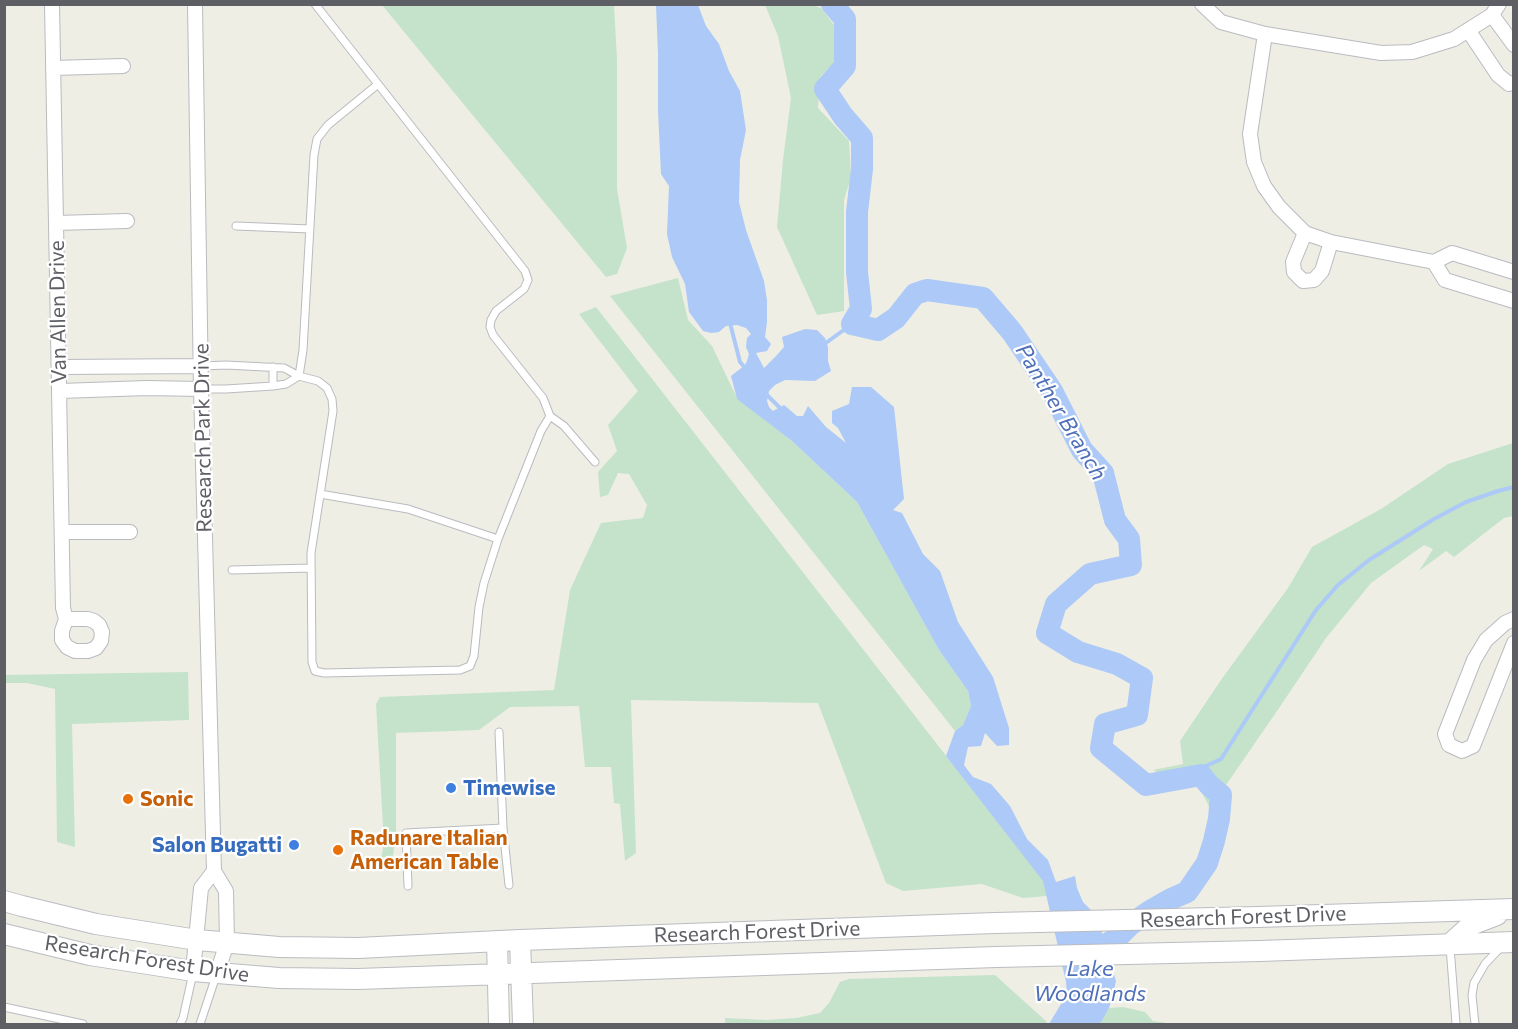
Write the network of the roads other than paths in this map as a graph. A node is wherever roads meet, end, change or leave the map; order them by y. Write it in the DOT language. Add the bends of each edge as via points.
graph roads {
  1 [pos="52,4"];
  2 [pos="195,4"];
  3 [pos="315,4"];
  4 [pos="1203,4"];
  5 [pos="1495,10"];
  6 [pos="1468,30"];
  7 [pos="1265,34"];
  8 [pos="1514,45"];
  9 [pos="123,66"];
  10 [pos="53,68"];
  11 [pos="1514,83"];
  12 [pos="377,85"];
  13 [pos="127,221"];
  14 [pos="56,223"];
  15 [pos="236,226"];
  16 [pos="310,229"];
  17 [pos="1305,233"];
  18 [pos="1331,242"];
  19 [pos="1434,262"];
  20 [pos="1514,272"];
  21 [pos="1514,301"];
  22 [pos="202,366"];
  23 [pos="59,367"];
  24 [pos="273,367"];
  25 [pos="298,376"];
  26 [pos="273,386"];
  27 [pos="201,389"];
  28 [pos="60,391"];
  29 [pos="549,416"];
  30 [pos="595,462"];
  31 [pos="320,494"];
  32 [pos="62,531"];
  33 [pos="130,532"];
  34 [pos="498,540"];
  35 [pos="311,568"];
  36 [pos="232,570"];
  37 [pos="66,619"];
  38 [pos="1514,619"];
  39 [pos="1514,643"];
  40 [pos="499,732"];
  41 [pos="503,828"];
  42 [pos="214,871"];
  43 [pos="509,885"];
  44 [pos="408,886"];
  45 [pos="4,901"];
  46 [pos="1512,909"];
  47 [pos="4,934"];
  48 [pos="197,940"];
  49 [pos="520,940"];
  50 [pos="497,941"];
  51 [pos="1509,942"];
  52 [pos="227,943"];
  53 [pos="1449,945"];
  54 [pos="193,971"];
  55 [pos="217,973"];
  56 [pos="521,973"];
  57 [pos="497,974"];
  58 [pos="4,1007"];
  59 [pos="83,1024"];
  60 [pos="180,1024"];
  61 [pos="200,1024"];
  62 [pos="499,1024"];
  63 [pos="523,1024"];
  64 [pos="1456,1024"];
  65 [pos="1475,1024"];
  1 -- 10 [label="street, Van Allen Drive"];
  2 -- 22 [label="street, Research Park Drive"];
  3 -- 12 [label="lane"];
  4 -- 7 [label="street" via="1221,22"];
  5 -- 6 [label="street"];
  5 -- 8 [label="street"];
  6 -- 7 [label="street" via="1454,39 1412,52 1391,53"];
  6 -- 11 [label="street" via="1498,75 1509,84"];
  7 -- 17 [label="street" via="1250,134 1254,162 1279,207"];
  9 -- 10 [label="street"];
  10 -- 14 [label="street, Van Allen Drive"];
  12 -- 16 [label="lane" via="328,124 317,139"];
  12 -- 29 [label="lane" via="525,271 528,280 524,289 496,311 490,327 543,398"];
  13 -- 14 [label="street"];
  14 -- 23 [label="street, Van Allen Drive"];
  15 -- 16 [label="lane"];
  16 -- 25 [label="lane"];
  17 -- 18 [label="street"];
  17 -- 18 [label="street" via="1293,262 1294,272 1303,282 1314,280 1322,271"];
  18 -- 19 [label="street"];
  19 -- 20 [label="street" via="1452,253"];
  19 -- 21 [label="street" via="1445,280"];
  22 -- 23 [label="street"];
  22 -- 24 [label="lane"];
  22 -- 27 [label="street, Research Park Drive"];
  23 -- 28 [label="street, Van Allen Drive"];
  24 -- 25 [label="lane"];
  24 -- 26 [label="lane"];
  25 -- 26 [label="lane"];
  25 -- 31 [label="lane" via="318,381 332,399"];
  26 -- 27 [label="lane"];
  27 -- 28 [label="street"];
  27 -- 42 [label="street, Research Park Drive"];
  28 -- 32 [label="street, Van Allen Drive"];
  29 -- 30 [label="lane" via="564,426"];
  29 -- 34 [label="lane"];
  31 -- 34 [label="lane" via="408,509"];
  31 -- 35 [label="lane"];
  32 -- 33 [label="street"];
  32 -- 37 [label="street, Van Allen Drive"];
  34 -- 35 [label="lane" via="479,607 474,656 470,666 460,670 315,671"];
  35 -- 36 [label="lane"];
  38 -- 39 [label="street" via="1486,640 1474,660 1445,734 1449,745 1462,751 1473,746"];
  40 -- 41 [label="lane"];
  41 -- 43 [label="lane"];
  41 -- 44 [label="lane" via="406,833"];
  42 -- 48 [label="street, Research Park Drive" via="201,888"];
  42 -- 52 [label="street, Research Park Drive" via="226,891"];
  45 -- 48 [label="main road, Research Forest Drive" via="96,924"];
  46 -- 49 [label="main road, Research Forest Drive"];
  46 -- 53 [label="main road" via="1471,925"];
  47 -- 54 [label="main road, Research Forest Drive" via="90,955"];
  48 -- 52 [label="main road, Research Forest Drive"];
  48 -- 54 [label="street, Research Park Drive"];
  49 -- 50 [label="main road, Research Forest Drive"];
  49 -- 56 [label="main road"];
  50 -- 52 [label="main road, Research Forest Drive" via="358,948"];
  50 -- 57 [label="main road"];
  51 -- 53 [label="main road, Research Forest Drive"];
  51 -- 65 [label="lane" via="1485,964 1474,983"];
  52 -- 55 [label="street, Research Park Drive"];
  53 -- 56 [label="main road, Research Forest Drive"];
  53 -- 64 [label="lane"];
  54 -- 55 [label="main road, Research Forest Drive"];
  54 -- 60 [label="lane"];
  55 -- 57 [label="main road, Research Forest Drive" via="358,979"];
  55 -- 61 [label="lane"];
  56 -- 57 [label="main road, Research Forest Drive"];
  56 -- 63 [label="main road"];
  57 -- 62 [label="main road"];
  58 -- 59 [label="lane"];
}
